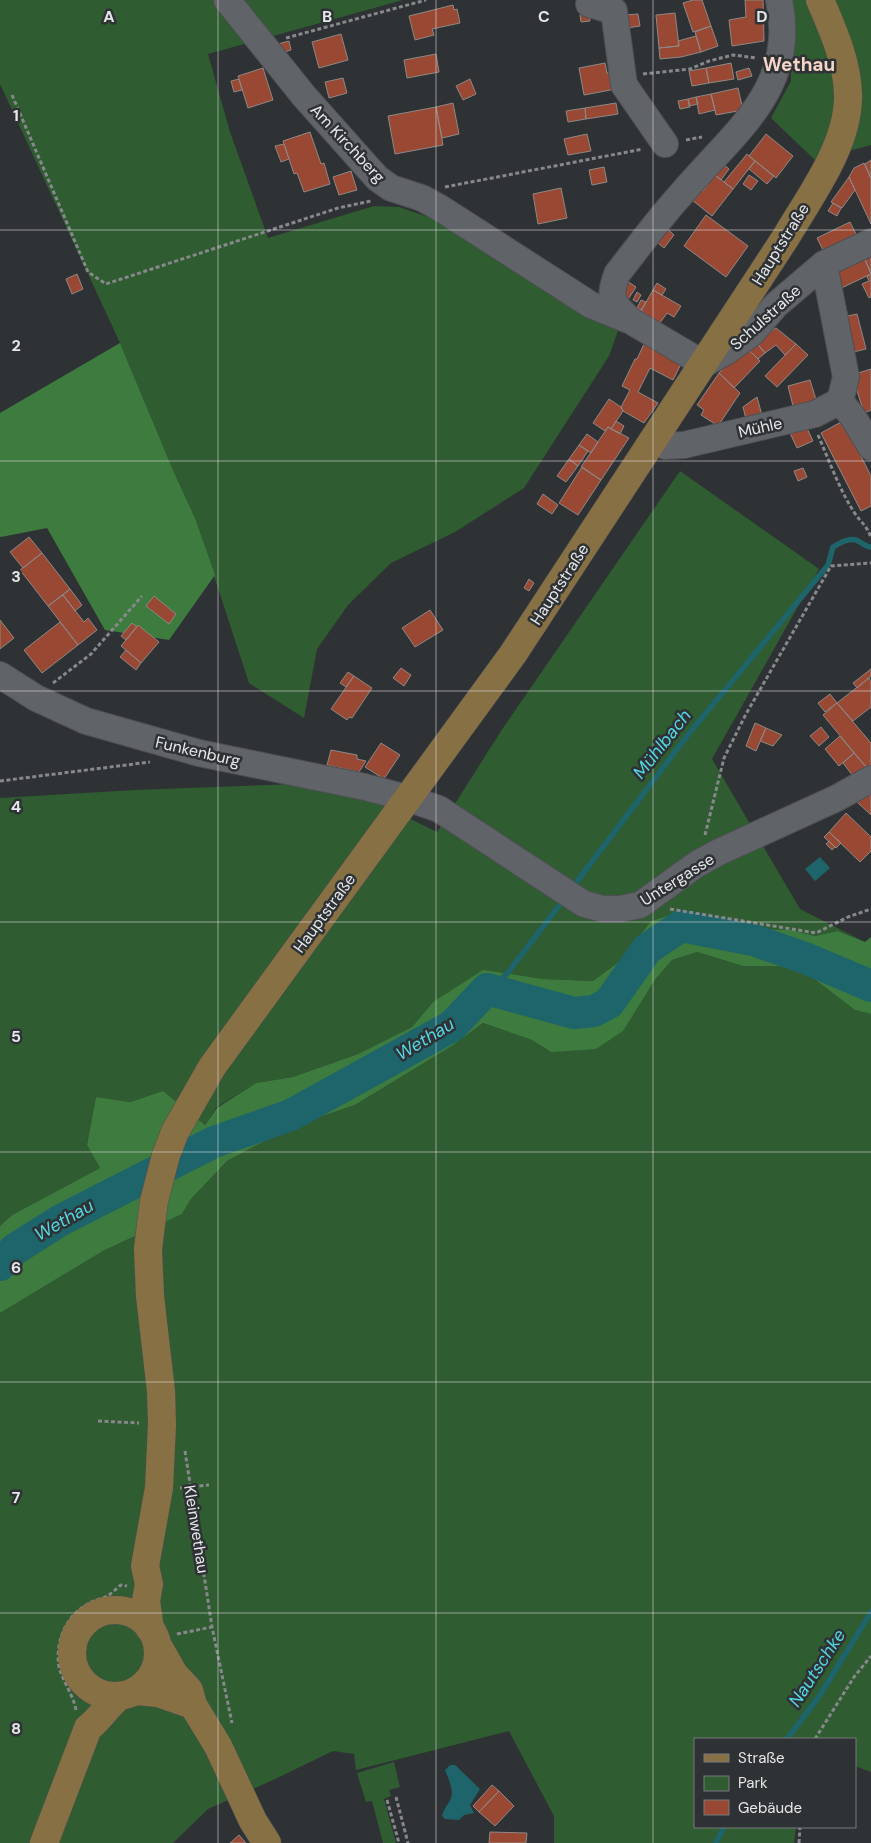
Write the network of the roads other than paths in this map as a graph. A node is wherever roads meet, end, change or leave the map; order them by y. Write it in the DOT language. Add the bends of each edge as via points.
graph roads {
  1 [pos="226,0"];
  2 [pos="779,0"];
  3 [pos="820,0"];
  4 [pos="588,4"];
  5 [pos="665,144"];
  6 [pos="871,242"];
  7 [pos="824,264"];
  8 [pos="828,290"];
  9 [pos="631,321"];
  10 [pos="752,333"];
  11 [pos="704,364"];
  12 [pos="843,389"];
  13 [pos="653,441"];
  14 [pos="871,447"];
  15 [pos="0,675"];
  16 [pos="871,779"];
  17 [pos="407,798"];
  18 [pos="145,1566"];
  19 [pos="107,1611"];
  20 [pos="160,1637"];
  21 [pos="79,1677"];
  22 [pos="128,1694"];
  23 [pos="193,1705"];
  24 [pos="88,1728"];
  25 [pos="44,1843"];
  26 [pos="267,1843"];
  1 -- 9 [label="street, Am Kirchberg" via="377,178 391,188 440,208 591,305"];
  2 -- 9 [label="street, Am Kirchberg" via="783,17 782,45 778,68 767,93 746,124 683,191 617,274 611,290 614,304"];
  3 -- 11 [label="main road, Hauptstraße" via="845,74 848,97 841,136 826,169 786,237"];
  4 -- 5 [label="street" via="614,11 624,85"];
  6 -- 7 [label="street, Schulstraße"];
  7 -- 8 [label="street"];
  7 -- 10 [label="street, Schulstraße" via="776,305"];
  8 -- 10 [label="street"];
  8 -- 12 [label="street"];
  9 -- 11 [label="street, Am Kirchberg"];
  10 -- 11 [label="street, Schulstraße"];
  11 -- 13 [label="main road, Hauptstraße"];
  12 -- 13 [label="street, Mühle" via="815,414 684,445 665,446"];
  12 -- 14 [label="street" via="853,417"];
  13 -- 17 [label="main road, Hauptstraße" via="513,654"];
  15 -- 17 [label="street, Funkenburg" via="36,698 86,722 199,753"];
  16 -- 17 [label="street, Untergasse" via="719,852 640,904 620,909 584,904 441,810"];
  17 -- 18 [label="main road, Hauptstraße" via="212,1067 175,1132 166,1155 154,1201 148,1249 162,1424 159,1488"];
  18 -- 19 [label="main road" via="133,1578 126,1595"];
  18 -- 20 [label="main road" via="149,1584 146,1601"];
  19 -- 20 [label="main road" via="132,1613"];
  19 -- 21 [label="main road" via="88,1620 76,1636 72,1657"];
  20 -- 22 [label="main road" via="154,1672 146,1683"];
  20 -- 23 [label="main road" via="174,1674 189,1690"];
  21 -- 22 [label="main road" via="93,1690 111,1696"];
  21 -- 24 [label="main road"];
  22 -- 23 [label="main road" via="158,1693"];
  22 -- 24 [label="main road" via="106,1708"];
  23 -- 26 [label="main road"];
  24 -- 25 [label="main road"];
}
